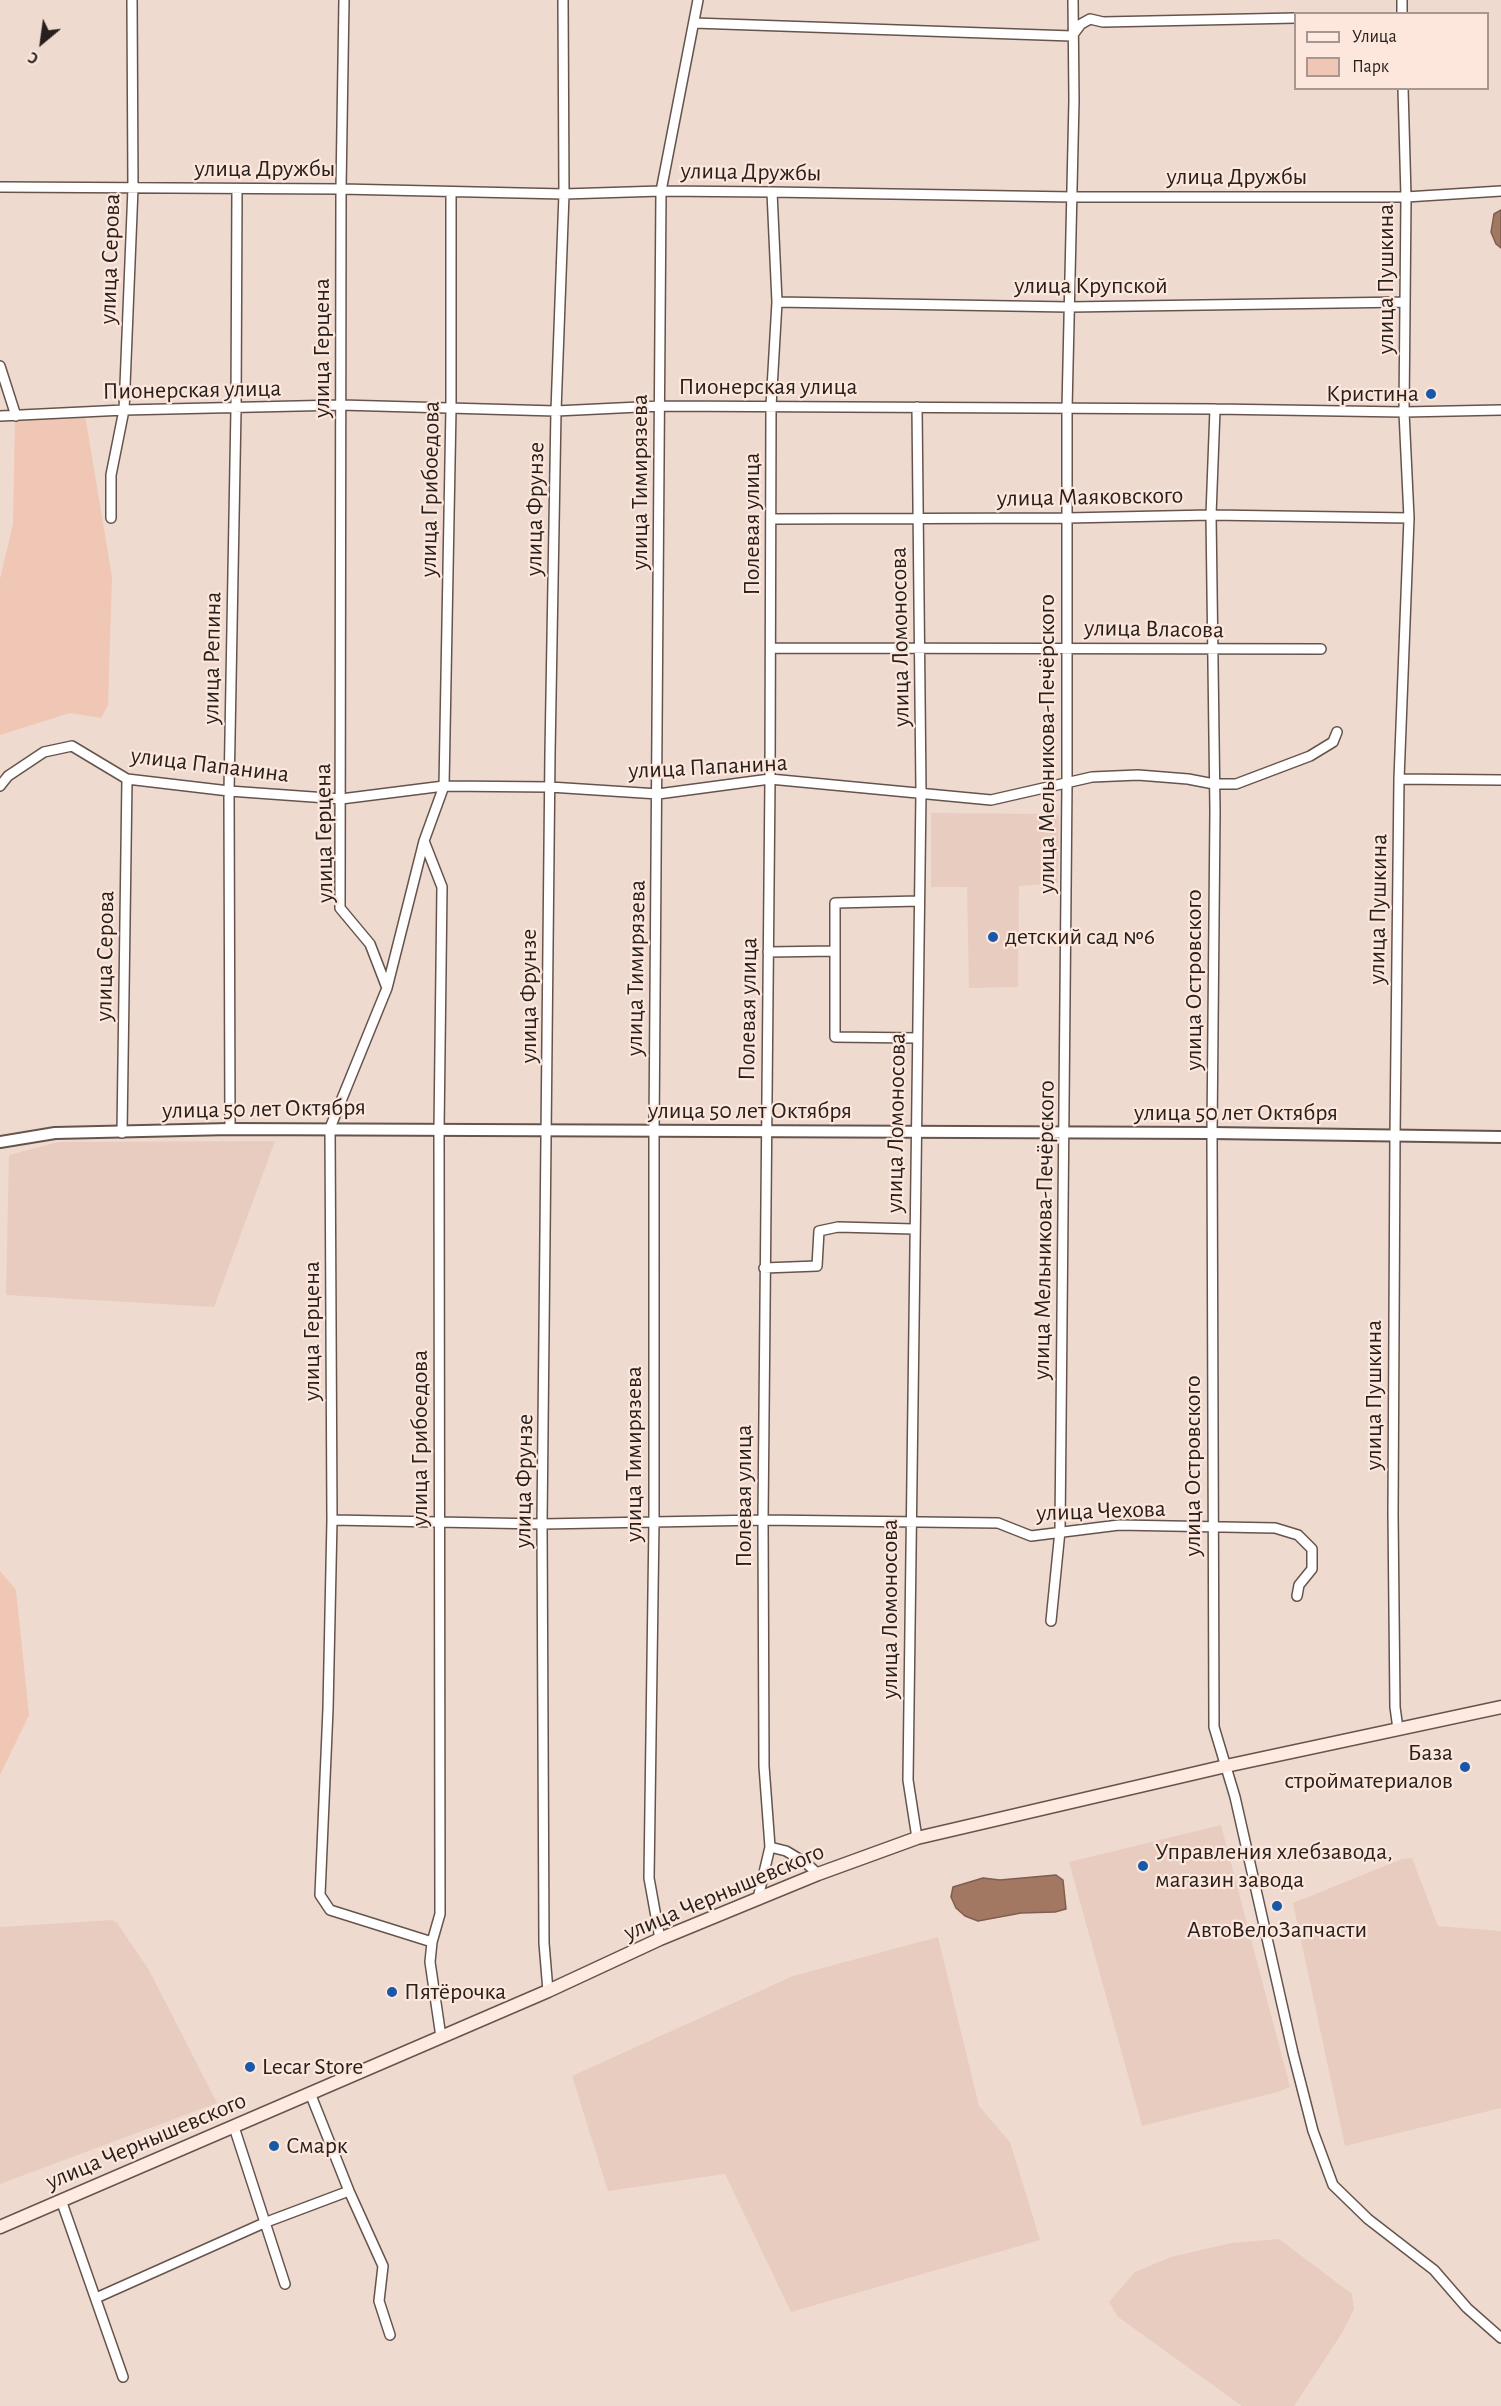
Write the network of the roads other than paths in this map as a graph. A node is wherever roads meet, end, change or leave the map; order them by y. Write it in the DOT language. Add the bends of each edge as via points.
graph roads {
  1 [pos="132,0"];
  2 [pos="344,0"];
  3 [pos="563,0"];
  4 [pos="698,0"];
  5 [pos="1073,0"];
  6 [pos="1294,18"];
  7 [pos="694,23"];
  8 [pos="1072,36"];
  9 [pos="1403,90"];
  10 [pos="0,187"];
  11 [pos="133,188"];
  12 [pos="237,189"];
  13 [pos="341,189"];
  14 [pos="661,191"];
  15 [pos="1501,191"];
  16 [pos="451,192"];
  17 [pos="772,192"];
  18 [pos="564,194"];
  19 [pos="1072,196"];
  20 [pos="1406,196"];
  21 [pos="777,302"];
  22 [pos="1405,302"];
  23 [pos="1069,307"];
  24 [pos="0,366"];
  25 [pos="341,405"];
  26 [pos="660,406"];
  27 [pos="771,406"];
  28 [pos="917,407"];
  29 [pos="452,408"];
  30 [pos="236,409"];
  31 [pos="1067,409"];
  32 [pos="1215,409"];
  33 [pos="124,410"];
  34 [pos="1501,410"];
  35 [pos="556,411"];
  36 [pos="1404,412"];
  37 [pos="0,416"];
  38 [pos="16,416"];
  39 [pos="1211,515"];
  40 [pos="111,518"];
  41 [pos="1067,518"];
  42 [pos="1409,518"];
  43 [pos="772,519"];
  44 [pos="918,519"];
  45 [pos="919,647"];
  46 [pos="771,648"];
  47 [pos="1067,648"];
  48 [pos="1213,649"];
  49 [pos="1321,649"];
  50 [pos="1337,732"];
  51 [pos="127,779"];
  52 [pos="770,779"];
  53 [pos="1399,779"];
  54 [pos="1501,780"];
  55 [pos="1067,784"];
  56 [pos="1214,784"];
  57 [pos="0,786"];
  58 [pos="444,786"];
  59 [pos="550,787"];
  60 [pos="229,791"];
  61 [pos="921,792"];
  62 [pos="657,794"];
  63 [pos="341,799"];
  64 [pos="424,841"];
  65 [pos="919,901"];
  66 [pos="835,951"];
  67 [pos="768,952"];
  68 [pos="387,987"];
  69 [pos="917,1038"];
  70 [pos="330,1128"];
  71 [pos="230,1129"];
  72 [pos="439,1130"];
  73 [pos="547,1131"];
  74 [pos="122,1132"];
  75 [pos="654,1132"];
  76 [pos="765,1132"];
  77 [pos="916,1132"];
  78 [pos="1064,1133"];
  79 [pos="1212,1133"];
  80 [pos="1395,1135"];
  81 [pos="1501,1137"];
  82 [pos="0,1142"];
  83 [pos="914,1229"];
  84 [pos="765,1268"];
  85 [pos="332,1520"];
  86 [pos="763,1520"];
  87 [pos="439,1521"];
  88 [pos="654,1521"];
  89 [pos="910,1522"];
  90 [pos="542,1524"];
  91 [pos="1212,1528"];
  92 [pos="1060,1531"];
  93 [pos="1297,1596"];
  94 [pos="1051,1620"];
  95 [pos="1501,1707"];
  96 [pos="1398,1729"];
  97 [pos="1226,1766"];
  98 [pos="917,1838"];
  99 [pos="770,1847"];
  100 [pos="818,1874"];
  101 [pos="758,1898"];
  102 [pos="660,1939"];
  103 [pos="432,1942"];
  104 [pos="548,1991"];
  105 [pos="441,2037"];
  106 [pos="310,2094"];
  107 [pos="234,2127"];
  108 [pos="349,2191"];
  109 [pos="61,2200"];
  110 [pos="264,2223"];
  111 [pos="0,2226"];
  112 [pos="285,2284"];
  113 [pos="96,2298"];
  114 [pos="390,2335"];
  115 [pos="1501,2338"];
  116 [pos="123,2377"];
  1 -- 11 [label="street, улица Серова"];
  2 -- 13 [label="street, улица Герцена"];
  3 -- 18 [label="street, улица Фрунзе"];
  4 -- 7 [label="street, улица Тимирязева"];
  5 -- 8 [label="street, улица Мельникова-Печёрского"];
  6 -- 8 [label="street" via="1090,20"];
  7 -- 8 [label="street"];
  7 -- 14 [label="street, улица Тимирязева"];
  8 -- 19 [label="street, улица Мельникова-Печёрского"];
  9 -- 20 [label="street, улица Пушкина"];
  10 -- 11 [label="street, улица Дружбы"];
  11 -- 12 [label="street, улица Дружбы"];
  11 -- 33 [label="street, улица Серова"];
  12 -- 13 [label="street, улица Дружбы"];
  12 -- 30 [label="street, улица Репина"];
  13 -- 16 [label="street, улица Дружбы"];
  13 -- 25 [label="street, улица Герцена"];
  14 -- 17 [label="street, улица Дружбы"];
  14 -- 18 [label="street, улица Дружбы"];
  14 -- 26 [label="street, улица Тимирязева"];
  15 -- 20 [label="street, улица Дружбы"];
  16 -- 18 [label="street, улица Дружбы"];
  16 -- 29 [label="street, улица Грибоедова"];
  17 -- 19 [label="street, улица Дружбы"];
  17 -- 21 [label="street, Полевая улица"];
  18 -- 35 [label="street, улица Фрунзе"];
  19 -- 20 [label="street, улица Дружбы"];
  19 -- 23 [label="street, улица Мельникова-Печёрского"];
  20 -- 22 [label="street, улица Пушкина"];
  21 -- 23 [label="street, улица Крупской"];
  21 -- 27 [label="street, Полевая улица"];
  22 -- 23 [label="street, улица Крупской"];
  22 -- 36 [label="street, улица Пушкина"];
  23 -- 31 [label="street, улица Мельникова-Печёрского"];
  24 -- 38 [label="street"];
  25 -- 29 [label="street, Пионерская улица"];
  25 -- 30 [label="street, Пионерская улица"];
  25 -- 63 [label="street, улица Герцена"];
  26 -- 27 [label="street, Пионерская улица"];
  26 -- 35 [label="street, Пионерская улица"];
  26 -- 62 [label="street, улица Тимирязева"];
  27 -- 28 [label="street, Пионерская улица"];
  27 -- 43 [label="street, Полевая улица"];
  28 -- 31 [label="street, Пионерская улица"];
  28 -- 44 [label="street, улица Ломоносова"];
  29 -- 35 [label="street, Пионерская улица"];
  29 -- 58 [label="street, улица Грибоедова"];
  30 -- 33 [label="street, Пионерская улица"];
  30 -- 60 [label="street, улица Репина"];
  31 -- 32 [label="street, Пионерская улица"];
  31 -- 41 [label="street, улица Мельникова-Печёрского"];
  32 -- 36 [label="street, Пионерская улица"];
  32 -- 39 [label="street, улица Островского"];
  33 -- 38 [label="street, Пионерская улица"];
  33 -- 40 [label="street, улица Серова" via="111,475"];
  34 -- 36 [label="street, Пионерская улица"];
  35 -- 59 [label="street, улица Фрунзе"];
  36 -- 42 [label="street, улица Пушкина"];
  37 -- 38 [label="street, Пионерская улица"];
  39 -- 41 [label="street, улица Маяковского"];
  39 -- 42 [label="street, улица Маяковского"];
  39 -- 48 [label="street, улица Островского"];
  41 -- 44 [label="street, улица Маяковского"];
  41 -- 47 [label="street, улица Мельникова-Печёрского"];
  42 -- 53 [label="street, улица Пушкина"];
  43 -- 44 [label="street, улица Маяковского"];
  43 -- 46 [label="street, Полевая улица"];
  44 -- 45 [label="street, улица Ломоносова"];
  45 -- 46 [label="street, улица Власова"];
  45 -- 47 [label="street, улица Власова"];
  45 -- 61 [label="street, улица Ломоносова"];
  46 -- 52 [label="street, Полевая улица"];
  47 -- 48 [label="street, улица Власова"];
  47 -- 55 [label="street, улица Мельникова-Печёрского"];
  48 -- 49 [label="street, улица Власова"];
  48 -- 56 [label="street, улица Островского"];
  50 -- 56 [label="street, улица Папанина" via="1333,742 1310,756 1236,784"];
  51 -- 57 [label="street, улица Папанина" via="72,746 44,752 8,776"];
  51 -- 60 [label="street, улица Папанина"];
  51 -- 74 [label="street, улица Серова"];
  52 -- 61 [label="street, улица Папанина"];
  52 -- 62 [label="street, улица Папанина"];
  52 -- 67 [label="street, Полевая улица"];
  53 -- 54 [label="street"];
  53 -- 80 [label="street, улица Пушкина"];
  55 -- 56 [label="street, улица Папанина" via="1092,777 1138,775"];
  55 -- 61 [label="street, улица Папанина" via="991,800"];
  55 -- 78 [label="street, улица Мельникова-Печёрского"];
  56 -- 79 [label="street, улица Островского"];
  58 -- 59 [label="street, улица Папанина"];
  58 -- 63 [label="street, улица Папанина"];
  58 -- 64 [label="street, улица Грибоедова"];
  59 -- 62 [label="street, улица Папанина"];
  59 -- 73 [label="street, улица Фрунзе"];
  60 -- 63 [label="street, улица Папанина"];
  60 -- 71 [label="street, улица Репина"];
  61 -- 65 [label="street, улица Ломоносова"];
  62 -- 75 [label="street, улица Тимирязева"];
  63 -- 68 [label="street, улица Герцена" via="340,908 370,944"];
  64 -- 68 [label="street, улица Грибоедова"];
  64 -- 72 [label="street, улица Грибоедова" via="442,887"];
  65 -- 66 [label="street" via="835,903"];
  65 -- 69 [label="street, улица Ломоносова"];
  66 -- 67 [label="street"];
  66 -- 69 [label="street" via="835,1037"];
  67 -- 76 [label="street, Полевая улица"];
  68 -- 70 [label="street, улица Герцена"];
  69 -- 77 [label="street, улица Ломоносова"];
  70 -- 71 [label="street, улица 50 лет Октября"];
  70 -- 72 [label="street, улица 50 лет Октября"];
  70 -- 85 [label="street, улица Герцена"];
  71 -- 74 [label="street, улица 50 лет Октября"];
  72 -- 73 [label="street, улица 50 лет Октября"];
  72 -- 87 [label="street, улица Грибоедова"];
  73 -- 75 [label="street, улица 50 лет Октября"];
  73 -- 90 [label="street, улица Фрунзе"];
  74 -- 82 [label="street, улица 50 лет Октября" via="55,1133"];
  75 -- 76 [label="street, улица 50 лет Октября"];
  75 -- 88 [label="street, улица Тимирязева"];
  76 -- 77 [label="street, улица 50 лет Октября"];
  76 -- 84 [label="street, Полевая улица"];
  77 -- 78 [label="street, улица 50 лет Октября"];
  77 -- 83 [label="street, улица Ломоносова"];
  78 -- 79 [label="street, улица 50 лет Октября"];
  78 -- 92 [label="street, улица Мельникова-Печёрского"];
  79 -- 80 [label="street, улица 50 лет Октября"];
  79 -- 91 [label="street, улица Островского"];
  80 -- 81 [label="street, улица 50 лет Октября"];
  80 -- 96 [label="street, улица Пушкина" via="1393,1513"];
  83 -- 84 [label="street" via="838,1227 819,1231 817,1266"];
  83 -- 89 [label="street, улица Ломоносова"];
  84 -- 86 [label="street, Полевая улица"];
  85 -- 87 [label="street, улица Чехова"];
  85 -- 103 [label="street, улица Герцена" via="320,1895 330,1910"];
  86 -- 88 [label="street, улица Чехова"];
  86 -- 89 [label="street, улица Чехова"];
  86 -- 99 [label="street, Полевая улица" via="764,1766"];
  87 -- 90 [label="street, улица Чехова"];
  87 -- 103 [label="street, улица Грибоедова" via="440,1914"];
  88 -- 90 [label="street, улица Чехова"];
  88 -- 102 [label="street, улица Тимирязева" via="649,1878"];
  89 -- 92 [label="street, улица Чехова" via="998,1522 1031,1536"];
  89 -- 98 [label="street, улица Ломоносова" via="908,1780"];
  90 -- 104 [label="street, улица Фрунзе" via="544,1943"];
  91 -- 92 [label="street, улица Чехова" via="1119,1526"];
  91 -- 93 [label="street, улица Чехова" via="1275,1528 1298,1535 1312,1549 1312,1569 1299,1586"];
  91 -- 97 [label="street, улица Островского" via="1214,1727"];
  92 -- 94 [label="street, улица Мельникова-Печёрского"];
  95 -- 96 [label="main road, улица Чернышевского"];
  96 -- 97 [label="main road, улица Чернышевского"];
  97 -- 98 [label="main road, улица Чернышевского"];
  97 -- 115 [label="street, улица Островского" via="1293,2054 1313,2131 1333,2185 1368,2219 1434,2270 1467,2308"];
  98 -- 100 [label="main road, улица Чернышевского"];
  99 -- 100 [label="street" via="786,1851"];
  99 -- 101 [label="street, Полевая улица"];
  100 -- 101 [label="main road, улица Чернышевского"];
  101 -- 102 [label="main road, улица Чернышевского"];
  102 -- 104 [label="main road, улица Чернышевского"];
  103 -- 105 [label="street, улица Грибоедова" via="430,1962"];
  104 -- 105 [label="main road, улица Чернышевского"];
  105 -- 106 [label="main road, улица Чернышевского"];
  106 -- 107 [label="main road, улица Чернышевского"];
  106 -- 108 [label="street"];
  107 -- 109 [label="main road, улица Чернышевского"];
  107 -- 110 [label="street"];
  108 -- 110 [label="street"];
  108 -- 114 [label="street" via="383,2266 379,2301"];
  109 -- 111 [label="main road, улица Чернышевского"];
  109 -- 113 [label="street"];
  110 -- 112 [label="street"];
  110 -- 113 [label="street"];
  113 -- 116 [label="street"];
}
